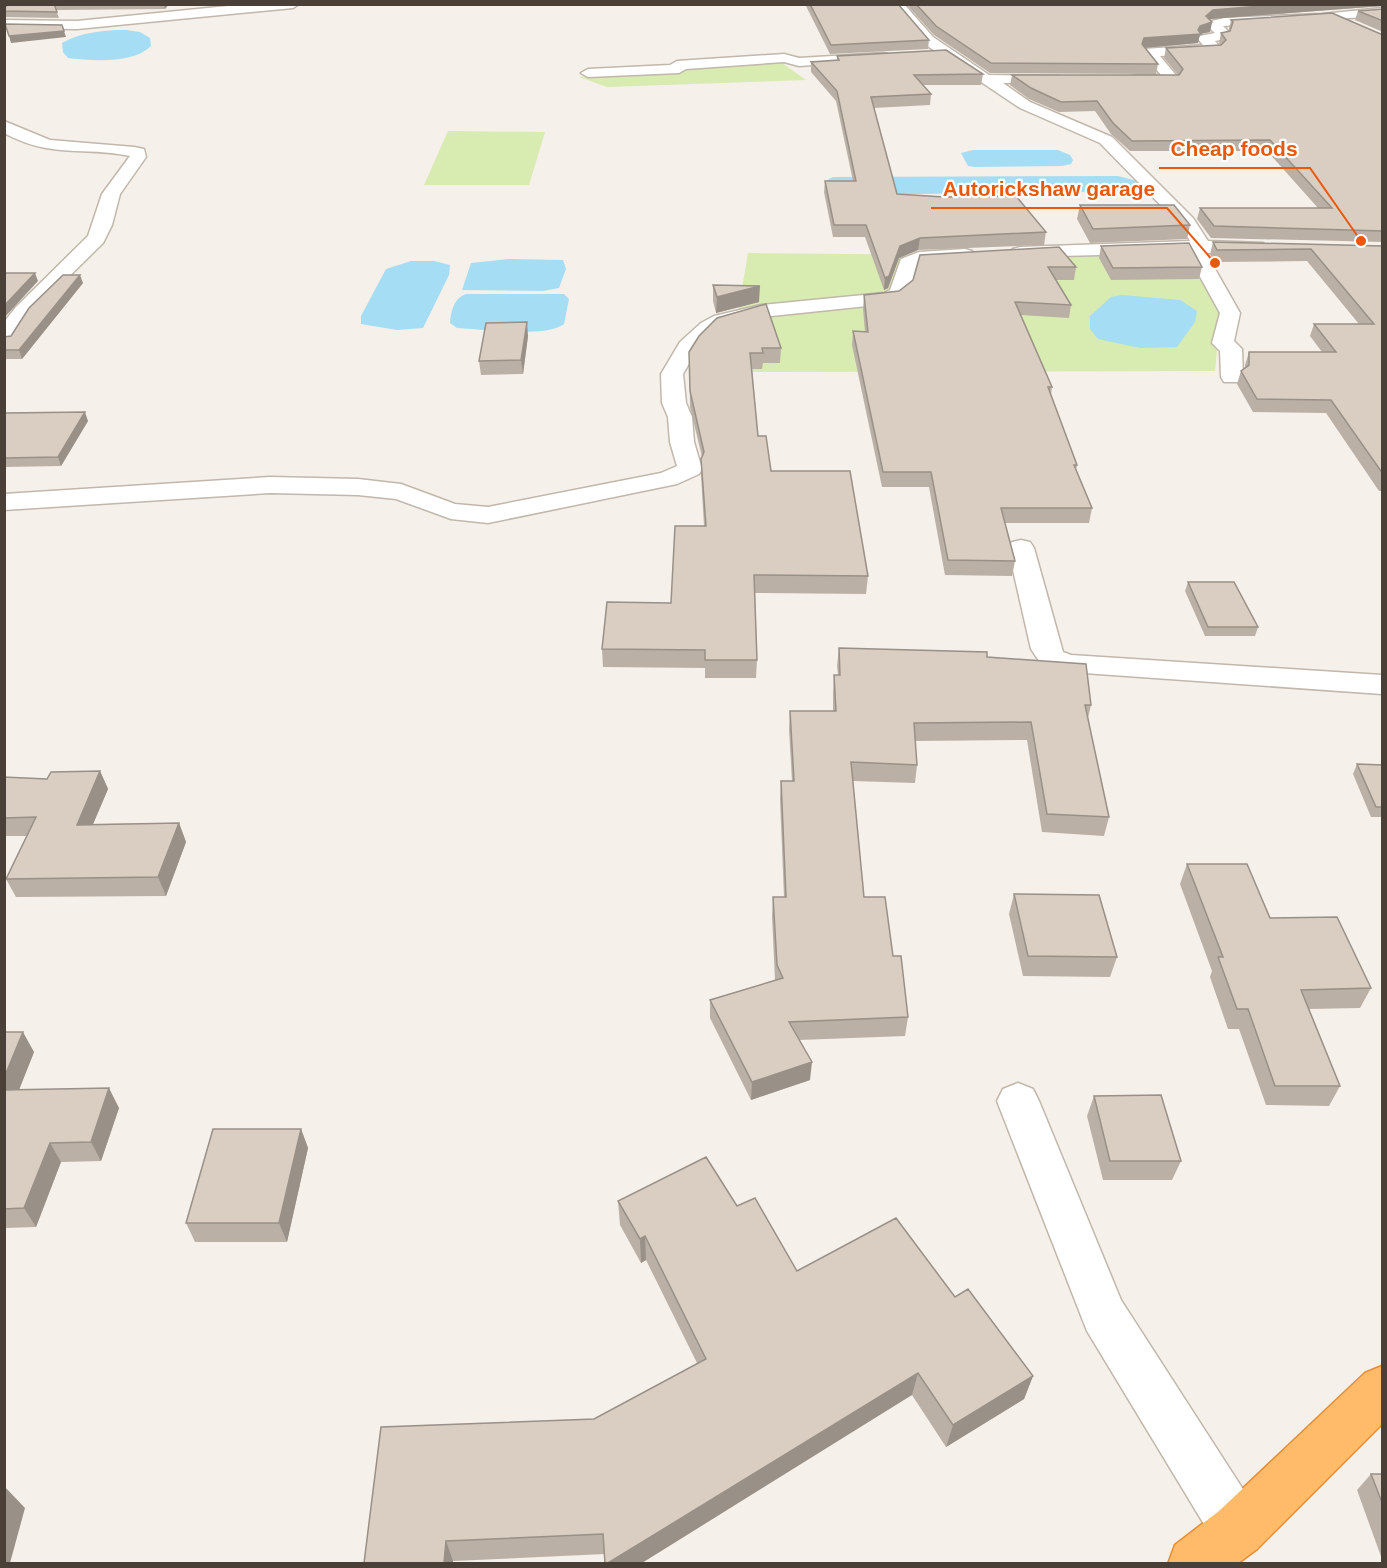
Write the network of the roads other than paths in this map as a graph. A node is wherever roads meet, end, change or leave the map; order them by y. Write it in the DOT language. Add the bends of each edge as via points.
graph roads {
  1 [pos="293,4"];
  2 [pos="897,4"];
  3 [pos="1383,12"];
  4 [pos="1332,18"];
  5 [pos="4,24"];
  6 [pos="1362,28"];
  7 [pos="950,54"];
  8 [pos="927,55"];
  9 [pos="892,57"];
  10 [pos="588,73"];
  11 [pos="988,79"];
  12 [pos="1071,79"];
  13 [pos="1118,79"];
  14 [pos="4,126"];
  15 [pos="24,137"];
  16 [pos="4,139"];
  17 [pos="1198,246"];
  18 [pos="1275,248"];
  19 [pos="4,338"];
  20 [pos="1233,377"];
  21 [pos="4,502"];
  22 [pos="1022,548"];
  23 [pos="1383,685"];
  24 [pos="1018,1101"];
  25 [pos="1383,1390"];
  26 [pos="1238,1530"];
  27 [pos="1194,1563"];
  1 -- 5 [label="street" via="76,25"];
  2 -- 7 [label="street" via="921,35"];
  3 -- 4 [label="street"];
  4 -- 6 [label="street"];
  4 -- 13 [label="street" via="1216,24 1213,25 1222,32 1221,36 1205,39 1214,49 1149,52 1173,80"];
  7 -- 8 [label="street"];
  7 -- 11 [label="street"];
  9 -- 10 [label="street" via="799,62 784,58"];
  11 -- 12 [label="street"];
  11 -- 17 [label="street" via="1025,105 1107,140 1187,222"];
  14 -- 15 [label="street"];
  15 -- 16 [label="street"];
  15 -- 19 [label="street" via="59,148 128,150 138,153 138,157 111,194 96,238 23,311"];
  17 -- 18 [label="street"];
  17 -- 20 [label="street" via="1230,313 1222,343 1231,349"];
  17 -- 21 [label="street" via="919,258 908,262 899,293 889,299 761,311 721,320 688,347 672,374 674,403 690,468 668,479 488,515 451,511 401,492 358,487 270,485"];
  22 -- 23 [label="street" via="1046,650 1052,658 1066,664"];
  24 -- 26 [label="street" via="1104,1315"];
  25 -- 26 [label="highway"];
  26 -- 27 [label="highway"];
}
